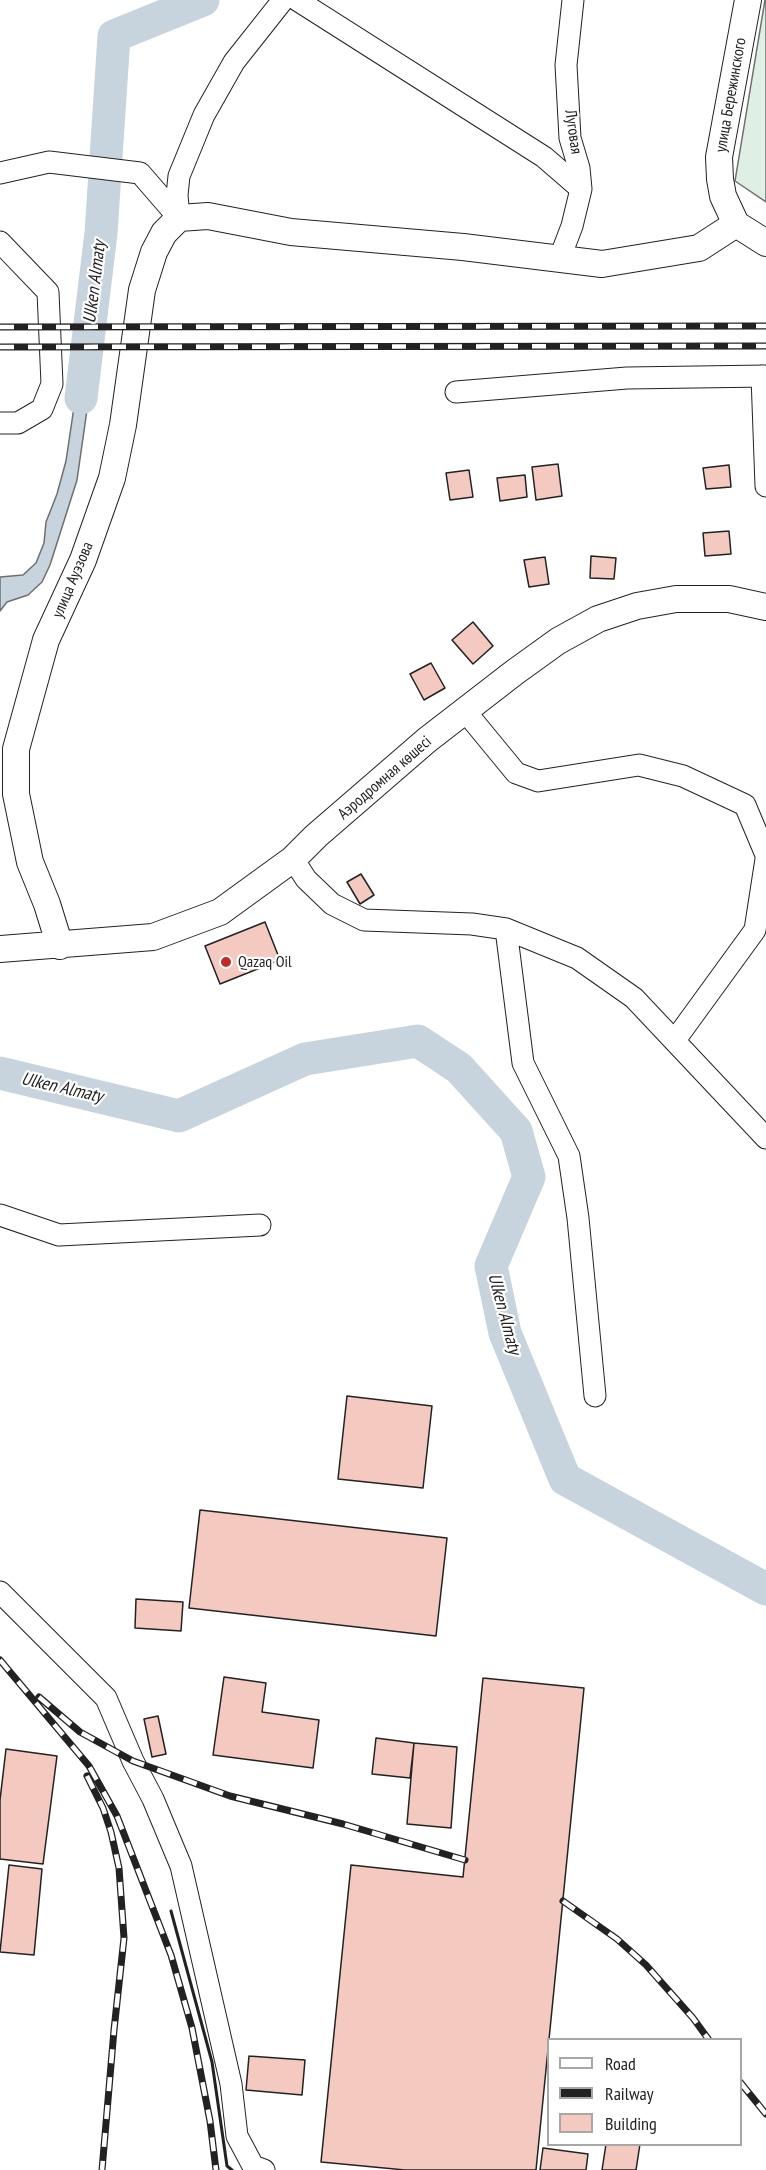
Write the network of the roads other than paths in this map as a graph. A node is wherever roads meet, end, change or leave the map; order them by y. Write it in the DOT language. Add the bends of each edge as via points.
graph roads {
  1 [pos="283,0"];
  2 [pos="297,0"];
  3 [pos="573,0"];
  4 [pos="748,0"];
  5 [pos="0,173"];
  6 [pos="581,189"];
  7 [pos="179,218"];
  8 [pos="736,224"];
  9 [pos="0,242"];
  10 [pos="766,243"];
  11 [pos="559,260"];
  12 [pos="764,376"];
  13 [pos="456,392"];
  14 [pos="0,423"];
  15 [pos="766,486"];
  16 [pos="766,607"];
  17 [pos="465,711"];
  18 [pos="766,857"];
  19 [pos="293,859"];
  20 [pos="506,929"];
  21 [pos="60,946"];
  22 [pos="0,949"];
  23 [pos="675,1040"];
  24 [pos="766,1138"];
  25 [pos="0,1215"];
  26 [pos="260,1225"];
  27 [pos="595,1396"];
  28 [pos="0,1592"];
  29 [pos="264,2170"];
  1 -- 7 [label="street" via="234,62 204,114 179,176"];
  2 -- 6 [label="street" via="544,157"];
  3 -- 6 [label="street, Луговая" via="566,65 570,138"];
  4 -- 8 [label="main road, улица Бережинского" via="719,157 723,196"];
  5 -- 7 [label="street" via="49,162 140,173"];
  6 -- 11 [label="street, Луговая"];
  7 -- 11 [label="main road" via="208,216 291,232"];
  7 -- 21 [label="main road, улица Ауэзова" via="164,233 154,252 142,290 112,478 84,560 46,640 16,749 16,794 30,862"];
  8 -- 10 [label="main road"];
  8 -- 11 [label="main road" via="699,248 602,264"];
  9 -- 14 [label="street" via="48,292 52,384 42,409 18,423"];
  12 -- 13 [label="street" via="627,378"];
  12 -- 15 [label="street"];
  16 -- 17 [label="main road, Аэродромная көшесі" via="729,599 676,599 598,619 558,641"];
  17 -- 18 [label="street" via="516,773 538,782 639,765 683,776 745,805"];
  17 -- 19 [label="main road, Аэродромная көшесі"];
  18 -- 23 [label="street" via="755,930"];
  19 -- 20 [label="street" via="306,879 332,904 364,920"];
  19 -- 21 [label="main road, Аэродромная көшесі" via="220,912 153,937"];
  20 -- 23 [label="street" via="577,958 634,998"];
  20 -- 27 [label="street" via="523,1063 569,1156"];
  21 -- 22 [label="main road, Аэродромная көшесі"];
  23 -- 24 [label="street"];
  25 -- 26 [label="street" via="58,1235"];
  28 -- 29 [label="street" via="106,1698 153,1798 181,1866 231,2084 237,2136 253,2166"];
}
